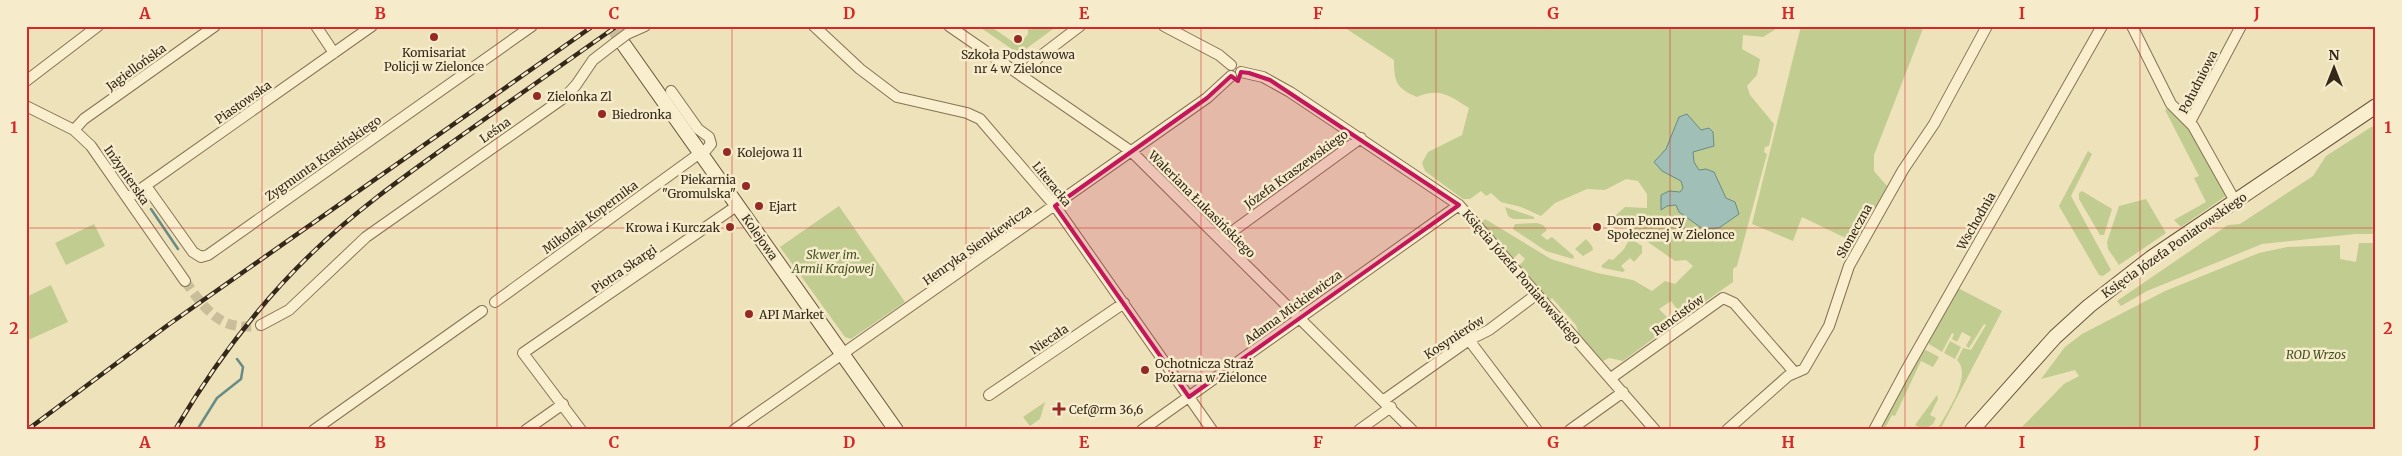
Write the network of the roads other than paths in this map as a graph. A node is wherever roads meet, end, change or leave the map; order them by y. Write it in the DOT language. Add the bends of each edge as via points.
graph roads {
  1 [pos="98,26"];
  2 [pos="215,26"];
  3 [pos="316,26"];
  4 [pos="372,26"];
  5 [pos="532,26"];
  6 [pos="645,26"];
  7 [pos="814,26"];
  8 [pos="949,26"];
  9 [pos="1080,26"];
  10 [pos="1164,26"];
  11 [pos="1987,26"];
  12 [pos="2102,26"];
  13 [pos="2132,26"];
  14 [pos="2241,26"];
  15 [pos="622,40"];
  16 [pos="334,53"];
  17 [pos="1231,71"];
  18 [pos="1022,76"];
  19 [pos="26,81"];
  20 [pos="671,91"];
  21 [pos="26,106"];
  22 [pos="2376,106"];
  23 [pos="2190,122"];
  24 [pos="74,130"];
  25 [pos="1361,138"];
  26 [pos="703,152"];
  27 [pos="1132,152"];
  28 [pos="146,186"];
  29 [pos="128,198"];
  30 [pos="2235,201"];
  31 [pos="1459,204"];
  32 [pos="738,206"];
  33 [pos="1055,206"];
  34 [pos="1222,239"];
  35 [pos="186,281"];
  36 [pos="1537,294"];
  37 [pos="495,302"];
  38 [pos="1124,303"];
  39 [pos="482,311"];
  40 [pos="1299,319"];
  41 [pos="262,325"];
  42 [pos="1469,340"];
  43 [pos="843,354"];
  44 [pos="1795,373"];
  45 [pos="1610,378"];
  46 [pos="1623,392"];
  47 [pos="989,395"];
  48 [pos="1189,397"];
  49 [pos="563,404"];
  50 [pos="1388,404"];
  51 [pos="314,430"];
  52 [pos="526,430"];
  53 [pos="581,430"];
  54 [pos="734,430"];
  55 [pos="896,430"];
  56 [pos="1142,430"];
  57 [pos="1212,430"];
  58 [pos="1359,430"];
  59 [pos="1412,430"];
  60 [pos="1537,430"];
  61 [pos="1570,430"];
  62 [pos="1655,430"];
  63 [pos="1728,430"];
  64 [pos="1874,430"];
  65 [pos="1972,430"];
  1 -- 19 [label="street"];
  2 -- 24 [label="street, Jagiellońska" via="84,119"];
  3 -- 16 [label="street"];
  4 -- 16 [label="street, Piastowska"];
  5 -- 28 [label="street, Zygmunta Krasińskiego" via="208,255 197,256"];
  6 -- 15 [label="street, Leśna"];
  7 -- 33 [label="street, Literacka" via="896,97 980,119"];
  8 -- 18 [label="street, Waleriana Łukasińskiego"];
  9 -- 18 [label="street" via="1038,58"];
  10 -- 17 [label="street" via="1219,55"];
  11 -- 44 [label="street, Słoneczna" via="1934,124 1903,170 1849,266 1826,332 1804,369"];
  12 -- 64 [label="street, Wschodnia"];
  13 -- 23 [label="street" via="2171,104"];
  14 -- 23 [label="street, Południowa"];
  15 -- 26 [label="main road, Kolejowa"];
  15 -- 41 [label="street, Leśna" via="593,60 565,97 366,237 289,310"];
  16 -- 28 [label="street, Piastowska"];
  17 -- 25 [label="street, Księcia Józefa Poniatowskiego" via="1237,77 1241,72 1270,80"];
  17 -- 27 [label="street, Henryka Sienkiewicza" via="1210,96"];
  18 -- 27 [label="street, Waleriana Łukasińskiego"];
  20 -- 26 [label="street" via="698,129 709,137 711,144"];
  21 -- 24 [label="street, Inżynierska"];
  22 -- 30 [label="main road, Księcia Józefa Poniatowskiego"];
  23 -- 30 [label="street, Południowa"];
  24 -- 29 [label="street, Inżynierska" via="98,154"];
  25 -- 31 [label="street, Księcia Józefa Poniatowskiego"];
  25 -- 34 [label="street, Józefa Kraszewskiego"];
  26 -- 32 [label="main road, Kolejowa"];
  26 -- 37 [label="street, Mikołaja Kopernika"];
  27 -- 33 [label="street, Henryka Sienkiewicza"];
  27 -- 34 [label="street, Waleriana Łukasińskiego"];
  28 -- 29 [label="street, Piastowska"];
  29 -- 35 [label="street, Inżynierska"];
  30 -- 65 [label="main road, Księcia Józefa Poniatowskiego" via="2151,258 2089,306 2049,344"];
  31 -- 36 [label="street, Księcia Józefa Poniatowskiego"];
  31 -- 40 [label="street, Adama Mickiewicza"];
  32 -- 43 [label="main road, Kolejowa"];
  32 -- 49 [label="street, Piotra Skargi" via="523,353"];
  33 -- 38 [label="street, Literacka"];
  33 -- 43 [label="street, Henryka Sienkiewicza"];
  34 -- 40 [label="street, Waleriana Łukasińskiego"];
  36 -- 42 [label="street, Kosynierów" via="1489,330"];
  36 -- 45 [label="street, Księcia Józefa Poniatowskiego"];
  38 -- 47 [label="street, Niecała"];
  38 -- 48 [label="street, Literacka"];
  39 -- 51 [label="street"];
  40 -- 48 [label="street, Adama Mickiewicza"];
  40 -- 50 [label="street, Waleriana Łukasińskiego"];
  42 -- 50 [label="street, Kosynierów"];
  42 -- 60 [label="street"];
  43 -- 54 [label="street, Henryka Sienkiewicza"];
  43 -- 55 [label="main road, Kolejowa"];
  44 -- 45 [label="street, Rencistów" via="1734,303 1723,298"];
  44 -- 63 [label="street, Słoneczna"];
  45 -- 46 [label="street, Księcia Józefa Poniatowskiego"];
  46 -- 61 [label="street"];
  46 -- 62 [label="street, Księcia Józefa Poniatowskiego"];
  48 -- 56 [label="street, Adama Mickiewicza"];
  48 -- 57 [label="street, Literacka"];
  49 -- 52 [label="street"];
  49 -- 53 [label="street"];
  50 -- 58 [label="street, Kosynierów"];
  50 -- 59 [label="street, Waleriana Łukasińskiego"];
}
